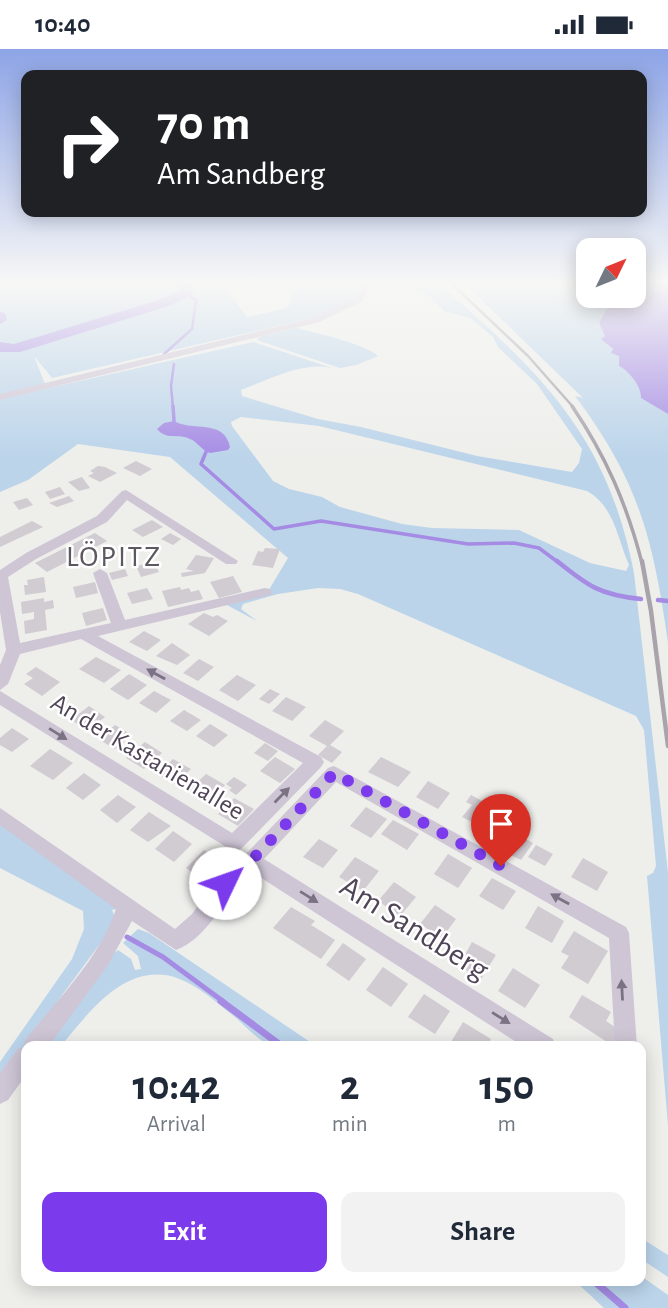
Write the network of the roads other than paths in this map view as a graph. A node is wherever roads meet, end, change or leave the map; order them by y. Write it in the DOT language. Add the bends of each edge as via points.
graph roads {
  1 [pos="228,342"];
  2 [pos="0,397"];
  3 [pos="114,485"];
  4 [pos="126,494"];
  5 [pos="231,561"];
  6 [pos="100,573"];
  7 [pos="265,592"];
  8 [pos="120,626"];
  9 [pos="85,635"];
  10 [pos="14,650"];
  11 [pos="0,684"];
  12 [pos="0,697"];
  13 [pos="315,762"];
  14 [pos="334,773"];
  15 [pos="0,815"];
  16 [pos="237,841"];
  17 [pos="254,857"];
  18 [pos="126,907"];
  19 [pos="38,1041"];
  20 [pos="536,1041"];
  21 [pos="626,1041"];
  22 [pos="21,1064"];
  23 [pos="0,1092"];
  1 -- 2 [label="street"];
  3 -- 4 [label="street"];
  4 -- 5 [label="street"];
  4 -- 10 [label="street" via="102,519 1,576"];
  6 -- 8 [label="street"];
  7 -- 8 [label="street"];
  8 -- 9 [label="street"];
  9 -- 10 [label="street"];
  13 -- 9 [label="street, one-way"];
  10 -- 11 [label="street"];
  12 -- 16 [label="street, An der Kastanienallee, one-way" via="234,844"];
  13 -- 14 [label="street"];
  16 -- 13 [label="street, An der Kastanienallee, one-way"];
  14 -- 17 [label="street"];
  21 -- 14 [label="street, one-way" via="619,933"];
  15 -- 18 [label="street"];
  16 -- 17 [label="street, Am Sandberg"];
  17 -- 18 [label="street" via="238,865 199,920 176,941"];
  17 -- 20 [label="street, Am Sandberg, one-way"];
  18 -- 19 [label="street" via="112,941"];
  22 -- 23 [label="street"];
}
